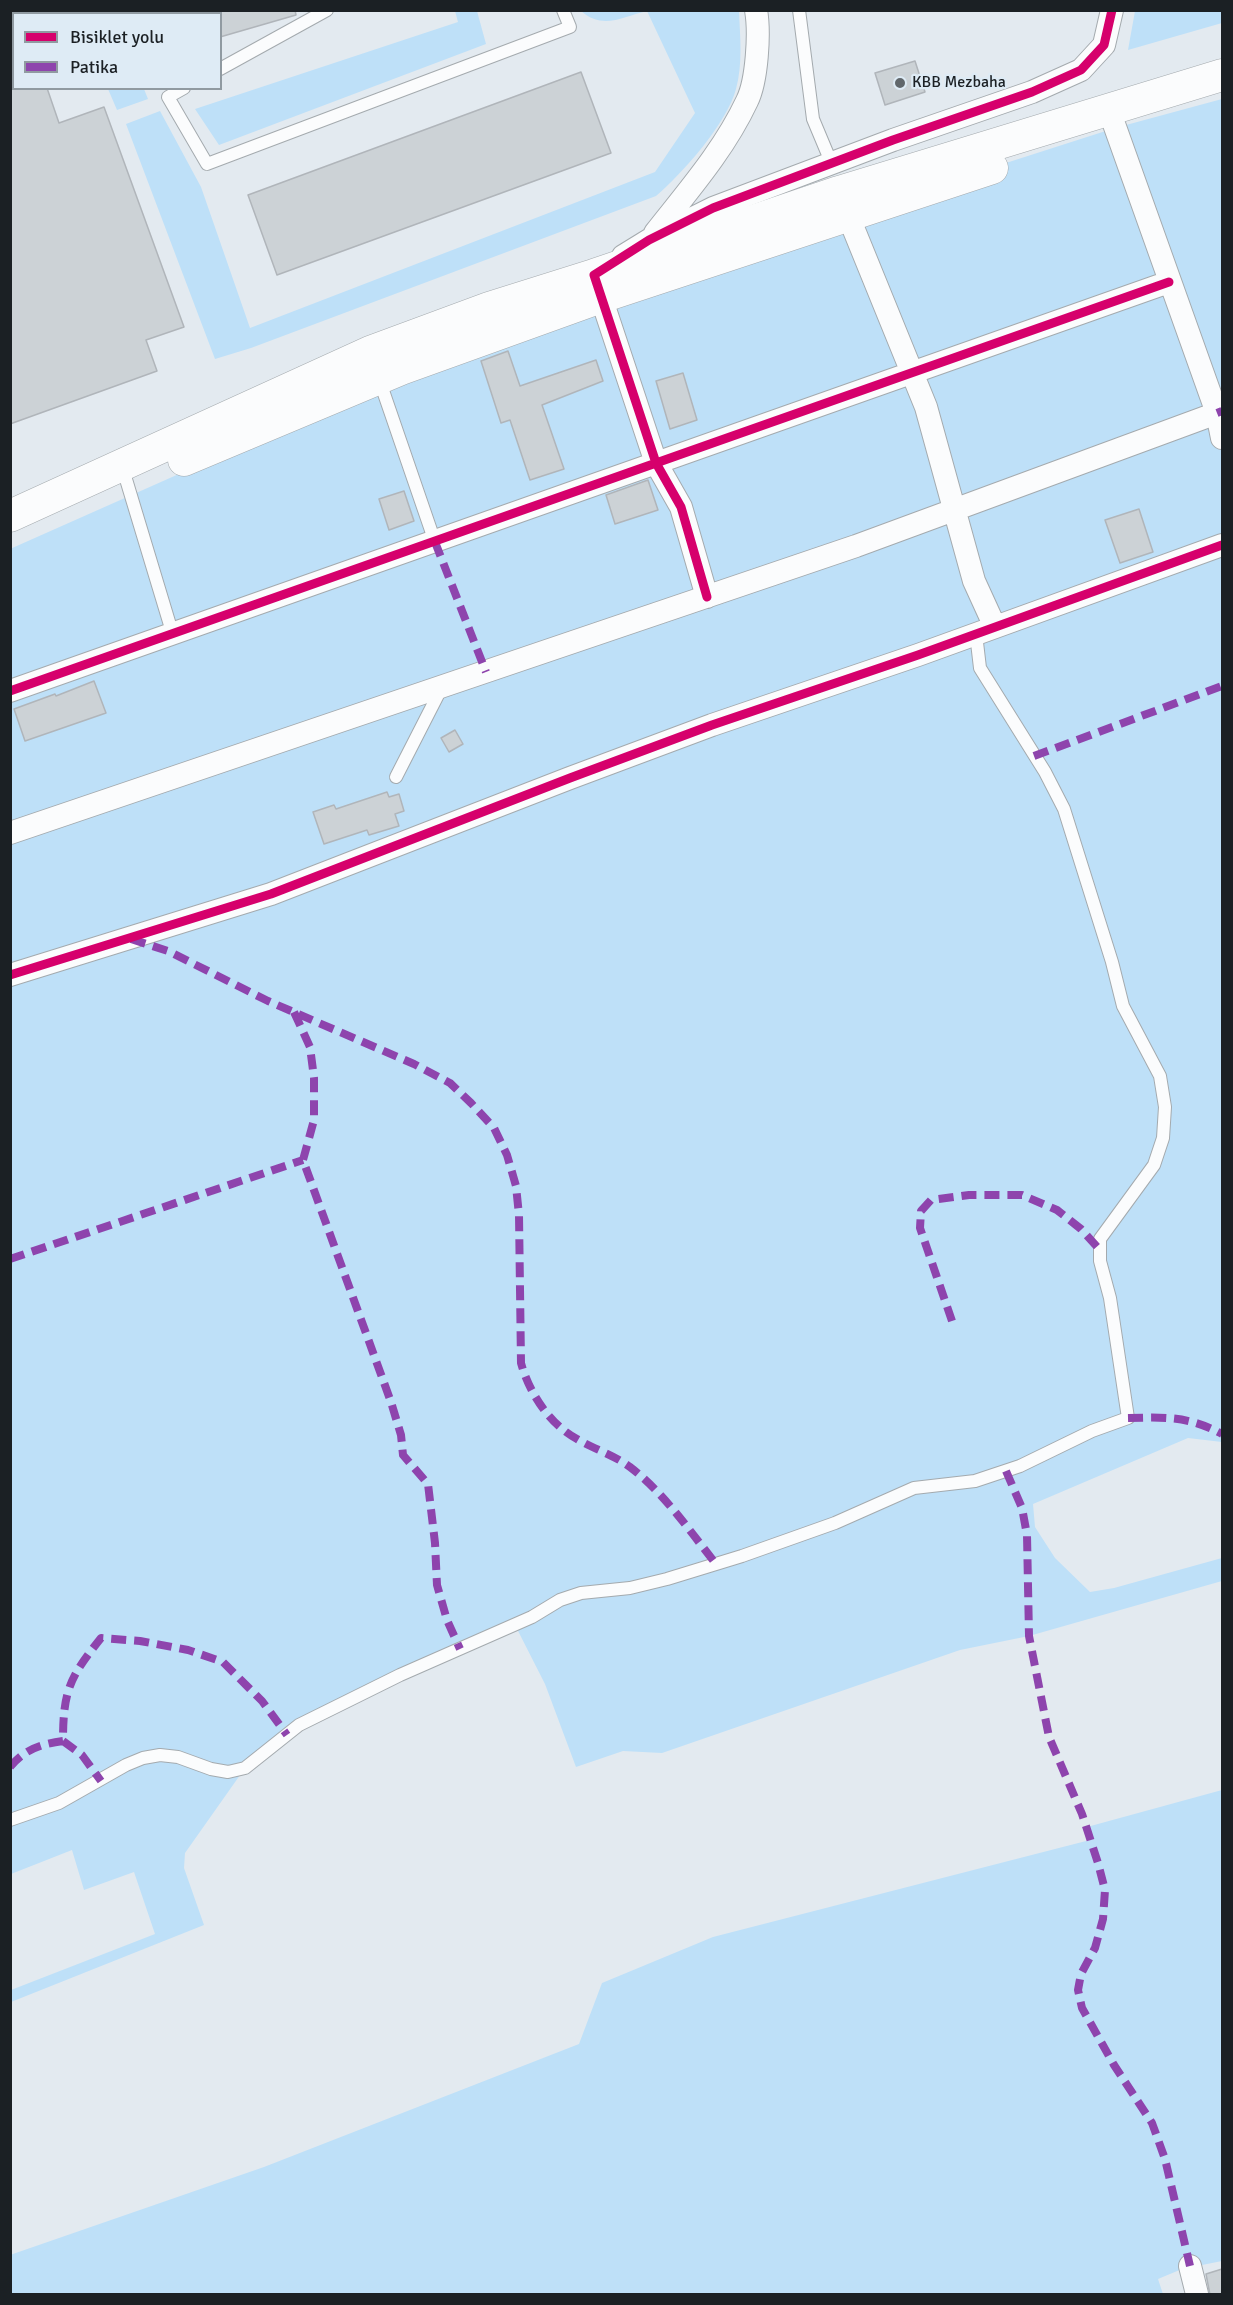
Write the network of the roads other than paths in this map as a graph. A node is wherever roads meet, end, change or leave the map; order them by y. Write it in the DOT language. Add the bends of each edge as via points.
graph roads {
  1 [pos="327,10"];
  2 [pos="563,10"];
  3 [pos="756,10"];
  4 [pos="799,10"];
  5 [pos="1113,10"];
  6 [pos="222,68"];
  7 [pos="1222,75"];
  8 [pos="180,90"];
  9 [pos="1222,96"];
  10 [pos="1112,119"];
  11 [pos="831,162"];
  12 [pos="843,203"];
  13 [pos="649,240"];
  14 [pos="1169,282"];
  15 [pos="598,286"];
  16 [pos="375,365"];
  17 [pos="913,371"];
  18 [pos="1216,413"];
  19 [pos="1222,438"];
  20 [pos="656,463"];
  21 [pos="125,475"];
  22 [pos="953,510"];
  23 [pos="10,516"];
  24 [pos="10,536"];
  25 [pos="435,543"];
  26 [pos="1222,546"];
  27 [pos="707,597"];
  28 [pos="985,631"];
  29 [pos="173,635"];
  30 [pos="443,686"];
  31 [pos="10,691"];
  32 [pos="396,777"];
  33 [pos="10,833"];
  34 [pos="10,975"];
  35 [pos="10,1820"];
  36 [pos="1190,2266"];
  37 [pos="1197,2295"];
  1 -- 6 [label="lane"];
  2 -- 8 [label="lane" via="570,27 207,164 168,97"];
  3 -- 13 [label="street" via="759,31 748,99 709,166"];
  4 -- 11 [label="lane" via="813,119"];
  5 -- 11 [label="street" via="1104,45 1081,70 1032,92"];
  7 -- 10 [label="main road"];
  9 -- 10 [label="main road"];
  10 -- 12 [label="main road"];
  10 -- 14 [label="street"];
  11 -- 13 [label="street" via="713,208"];
  12 -- 15 [label="main road"];
  12 -- 17 [label="street"];
  13 -- 15 [label="street"];
  14 -- 17 [label="street"];
  14 -- 18 [label="street"];
  15 -- 16 [label="main road" via="489,308"];
  15 -- 20 [label="street"];
  16 -- 21 [label="main road"];
  16 -- 25 [label="lane"];
  17 -- 20 [label="street"];
  17 -- 22 [label="street"];
  18 -- 19 [label="street"];
  18 -- 22 [label="street"];
  20 -- 25 [label="street"];
  20 -- 27 [label="street" via="681,507"];
  21 -- 23 [label="main road"];
  21 -- 24 [label="main road"];
  21 -- 29 [label="lane"];
  22 -- 27 [label="street"];
  22 -- 28 [label="street"];
  25 -- 29 [label="street"];
  26 -- 28 [label="street"];
  27 -- 30 [label="street"];
  28 -- 34 [label="street" via="712,725 271,894"];
  28 -- 35 [label="lane" via="980,668 1064,808 1123,1006 1160,1076 1166,1107 1163,1138 1154,1165 1100,1239 1100,1261 1110,1298 1128,1419 1092,1431 1020,1466 975,1481 914,1488 835,1523 742,1556 630,1588 581,1593 561,1600 299,1725 245,1768 228,1772 178,1757 143,1758 59,1803"];
  29 -- 31 [label="street"];
  30 -- 32 [label="lane"];
  30 -- 33 [label="street"];
  36 -- 37 [label="street"];
}
